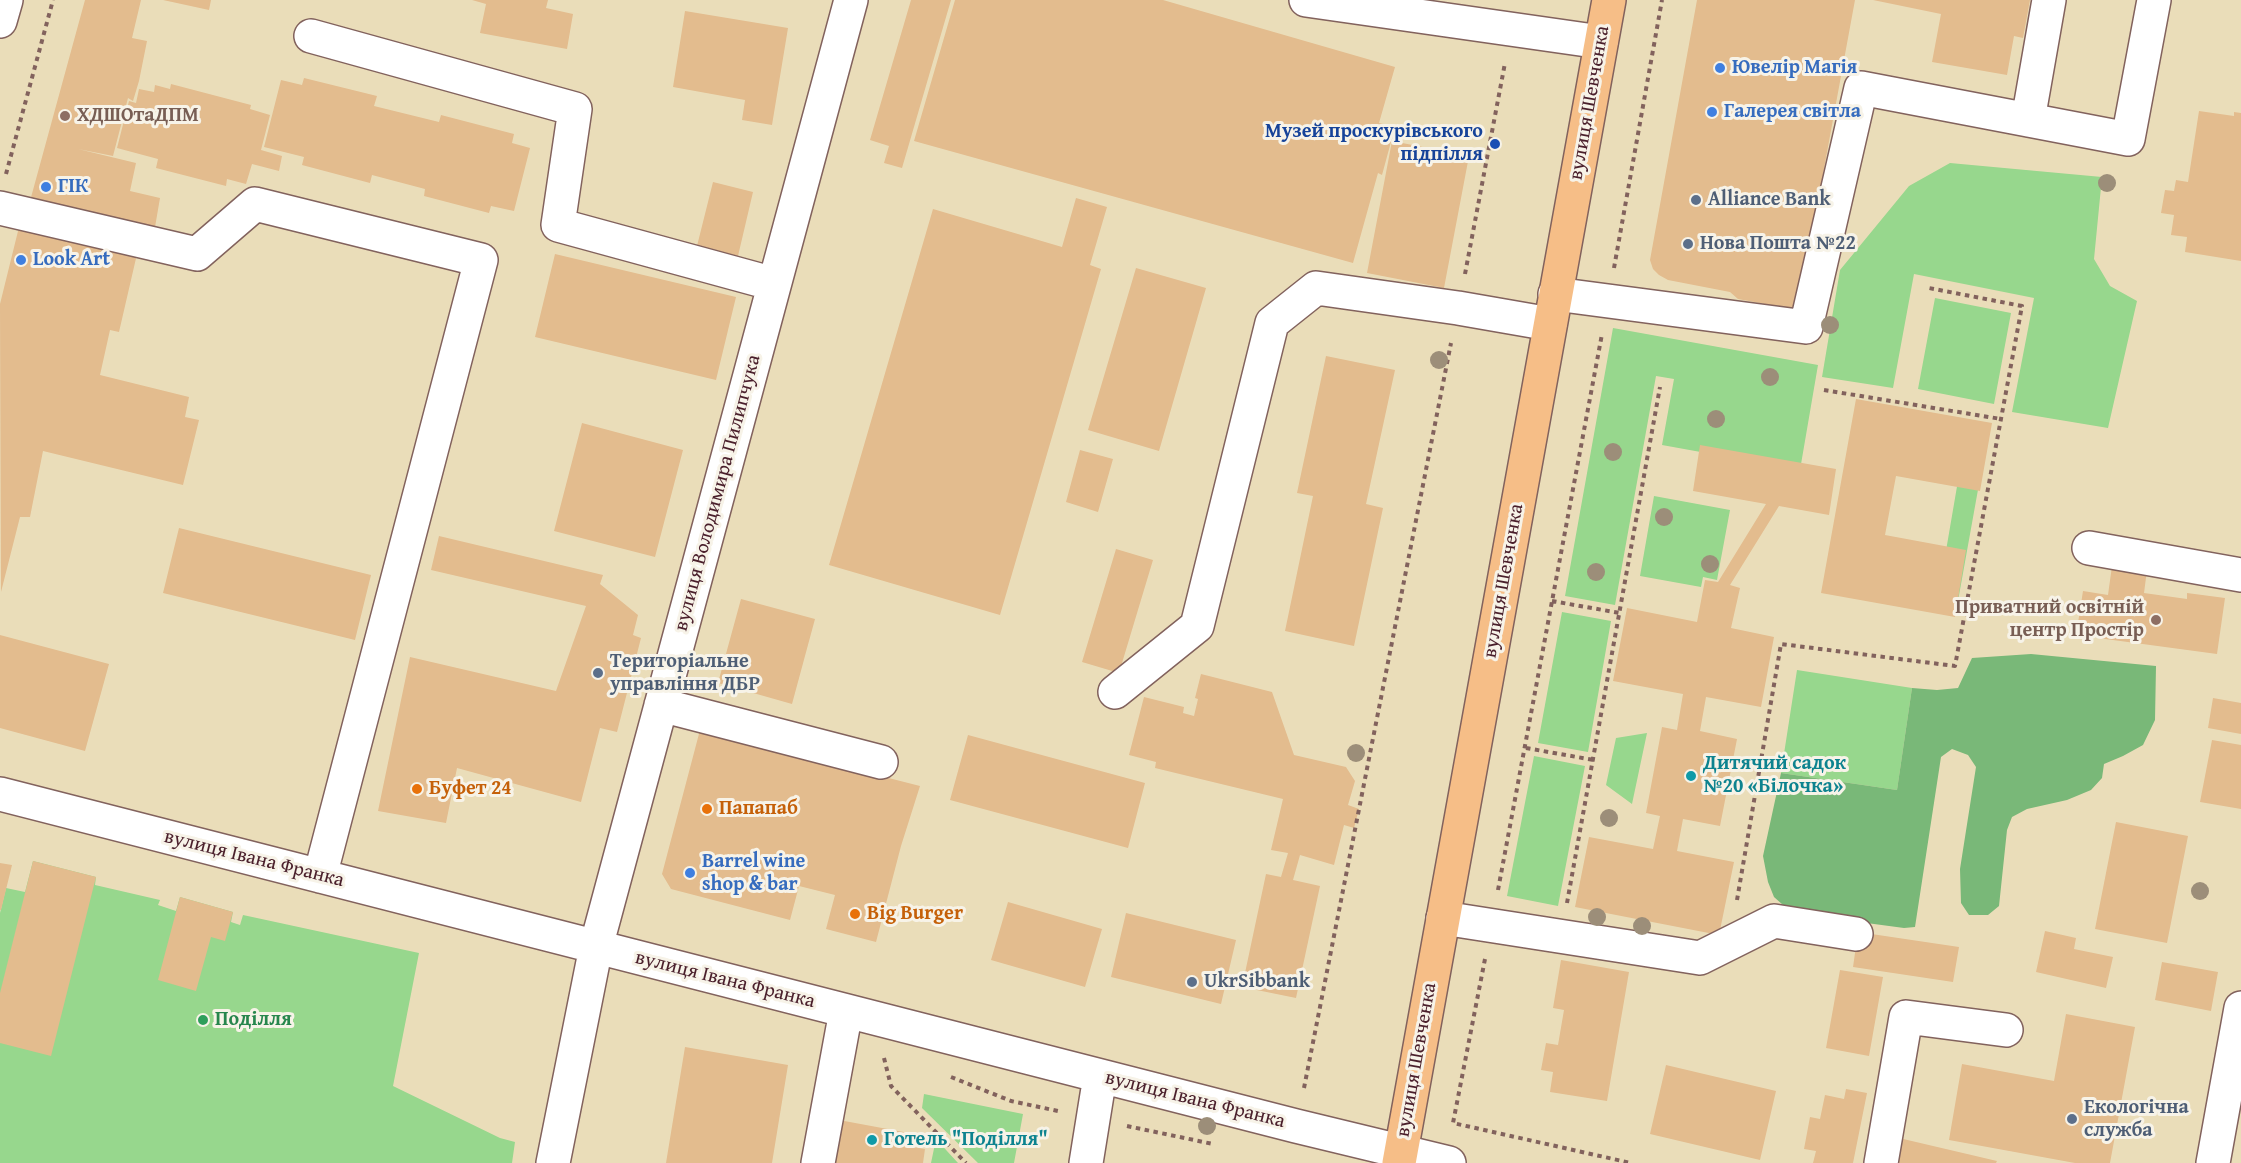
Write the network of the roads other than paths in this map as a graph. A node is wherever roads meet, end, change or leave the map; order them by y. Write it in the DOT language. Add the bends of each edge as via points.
graph roads {
  1 [pos="6,0"];
  2 [pos="851,0"];
  3 [pos="1306,0"];
  4 [pos="1609,0"];
  5 [pos="2049,0"];
  6 [pos="2154,0"];
  7 [pos="0,21"];
  8 [pos="311,36"];
  9 [pos="1601,42"];
  10 [pos="2028,120"];
  11 [pos="0,208"];
  12 [pos="774,284"];
  13 [pos="1553,309"];
  14 [pos="2089,548"];
  15 [pos="2241,575"];
  16 [pos="1115,692"];
  17 [pos="661,705"];
  18 [pos="881,762"];
  19 [pos="0,794"];
  20 [pos="320,876"];
  21 [pos="1443,918"];
  22 [pos="1856,934"];
  23 [pos="596,947"];
  24 [pos="2241,1008"];
  25 [pos="846,1011"];
  26 [pos="2006,1030"];
  27 [pos="1100,1076"];
  28 [pos="1400,1158"];
  29 [pos="1091,1162"];
  30 [pos="553,1163"];
  31 [pos="818,1163"];
  32 [pos="1449,1163"];
  33 [pos="1881,1163"];
  34 [pos="2213,1163"];
  1 -- 7 [label="street"];
  2 -- 12 [label="street, вулиця Володимира Пилипчука"];
  3 -- 9 [label="street"];
  4 -- 9 [label="main road, вулиця Шевченка"];
  5 -- 10 [label="street"];
  6 -- 10 [label="street" via="2128,139"];
  8 -- 12 [label="street" via="575,109 558,225"];
  9 -- 13 [label="main road, вулиця Шевченка"];
  10 -- 13 [label="street" via="1861,88 1806,327 1608,301"];
  11 -- 20 [label="street" via="197,254 255,204 481,260"];
  12 -- 17 [label="street, вулиця Володимира Пилипчука"];
  13 -- 16 [label="street" via="1458,308 1316,288 1272,323 1197,626"];
  13 -- 21 [label="main road, вулиця Шевченка"];
  14 -- 15 [label="street"];
  17 -- 18 [label="street"];
  17 -- 23 [label="street, вулиця Володимира Пилипчука"];
  19 -- 20 [label="street, вулиця Івана Франка"];
  20 -- 23 [label="street, вулиця Івана Франка"];
  21 -- 22 [label="street" via="1701,958 1774,921"];
  21 -- 28 [label="main road, вулиця Шевченка"];
  23 -- 25 [label="street, вулиця Івана Франка"];
  23 -- 30 [label="street, вулиця Володимира Пилипчука"];
  24 -- 34 [label="street"];
  25 -- 27 [label="street, вулиця Івана Франка"];
  25 -- 31 [label="street"];
  26 -- 33 [label="street" via="1906,1017"];
  27 -- 28 [label="street, вулиця Івана Франка"];
  27 -- 29 [label="street"];
  28 -- 32 [label="street, вулиця Івана Франка"];
}
